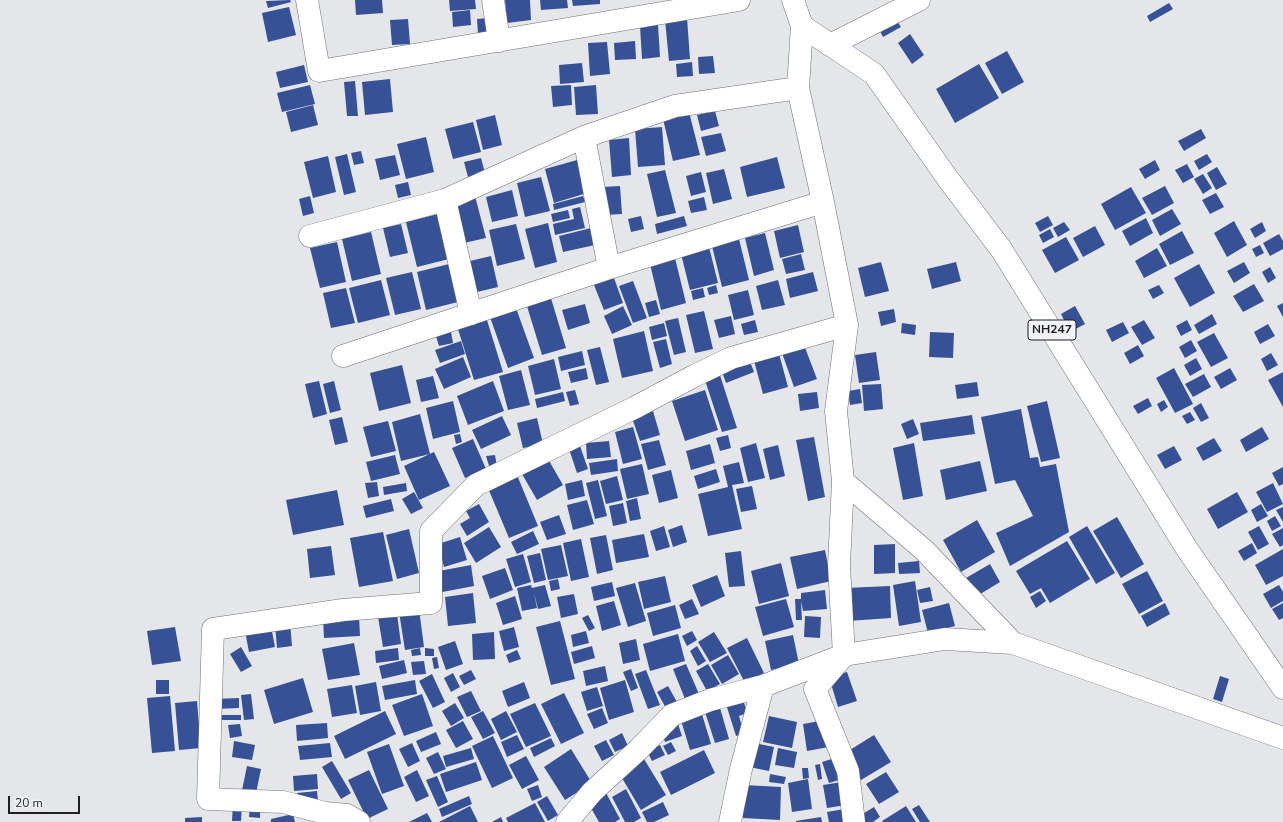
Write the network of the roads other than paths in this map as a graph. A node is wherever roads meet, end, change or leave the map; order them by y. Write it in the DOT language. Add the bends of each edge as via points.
graph roads {
  1 [pos="307,0"];
  2 [pos="492,0"];
  3 [pos="739,0"];
  4 [pos="793,0"];
  5 [pos="919,0"];
  6 [pos="683,5"];
  7 [pos="802,26"];
  8 [pos="499,41"];
  9 [pos="830,45"];
  10 [pos="798,88"];
  11 [pos="584,137"];
  12 [pos="445,200"];
  13 [pos="823,202"];
  14 [pos="310,236"];
  15 [pos="609,268"];
  16 [pos="472,314"];
  17 [pos="847,326"];
  18 [pos="343,356"];
  19 [pos="843,481"];
  20 [pos="1013,644"];
  21 [pos="844,655"];
  22 [pos="763,686"];
  23 [pos="1283,688"];
  24 [pos="1283,738"];
  25 [pos="359,822"];
  26 [pos="567,822"];
  27 [pos="730,822"];
  28 [pos="854,822"];
  1 -- 8 [label="main road" via="319,71"];
  2 -- 8 [label="main road"];
  3 -- 6 [label="main road"];
  4 -- 7 [label="main road"];
  5 -- 9 [label="main road"];
  6 -- 8 [label="main road"];
  7 -- 9 [label="main road, NH247"];
  7 -- 10 [label="main road"];
  9 -- 23 [label="main road, NH247" via="874,74 1001,249 1187,548"];
  10 -- 11 [label="main road" via="675,106"];
  10 -- 13 [label="main road"];
  11 -- 12 [label="main road"];
  11 -- 15 [label="main road"];
  12 -- 14 [label="main road"];
  12 -- 16 [label="main road"];
  13 -- 15 [label="main road"];
  13 -- 17 [label="main road"];
  15 -- 16 [label="main road"];
  16 -- 18 [label="main road"];
  17 -- 19 [label="main road" via="836,411"];
  17 -- 25 [label="main road" via="731,358 476,485 431,531 431,603 343,610 213,629 208,799 283,802 348,815"];
  19 -- 20 [label="main road" via="924,550"];
  19 -- 21 [label="main road" via="839,565"];
  20 -- 21 [label="main road" via="945,639"];
  20 -- 24 [label="main road"];
  21 -- 22 [label="main road"];
  21 -- 28 [label="main road" via="815,689 848,771"];
  22 -- 26 [label="main road" via="710,700 672,715 592,792"];
  22 -- 27 [label="main road"];
}
